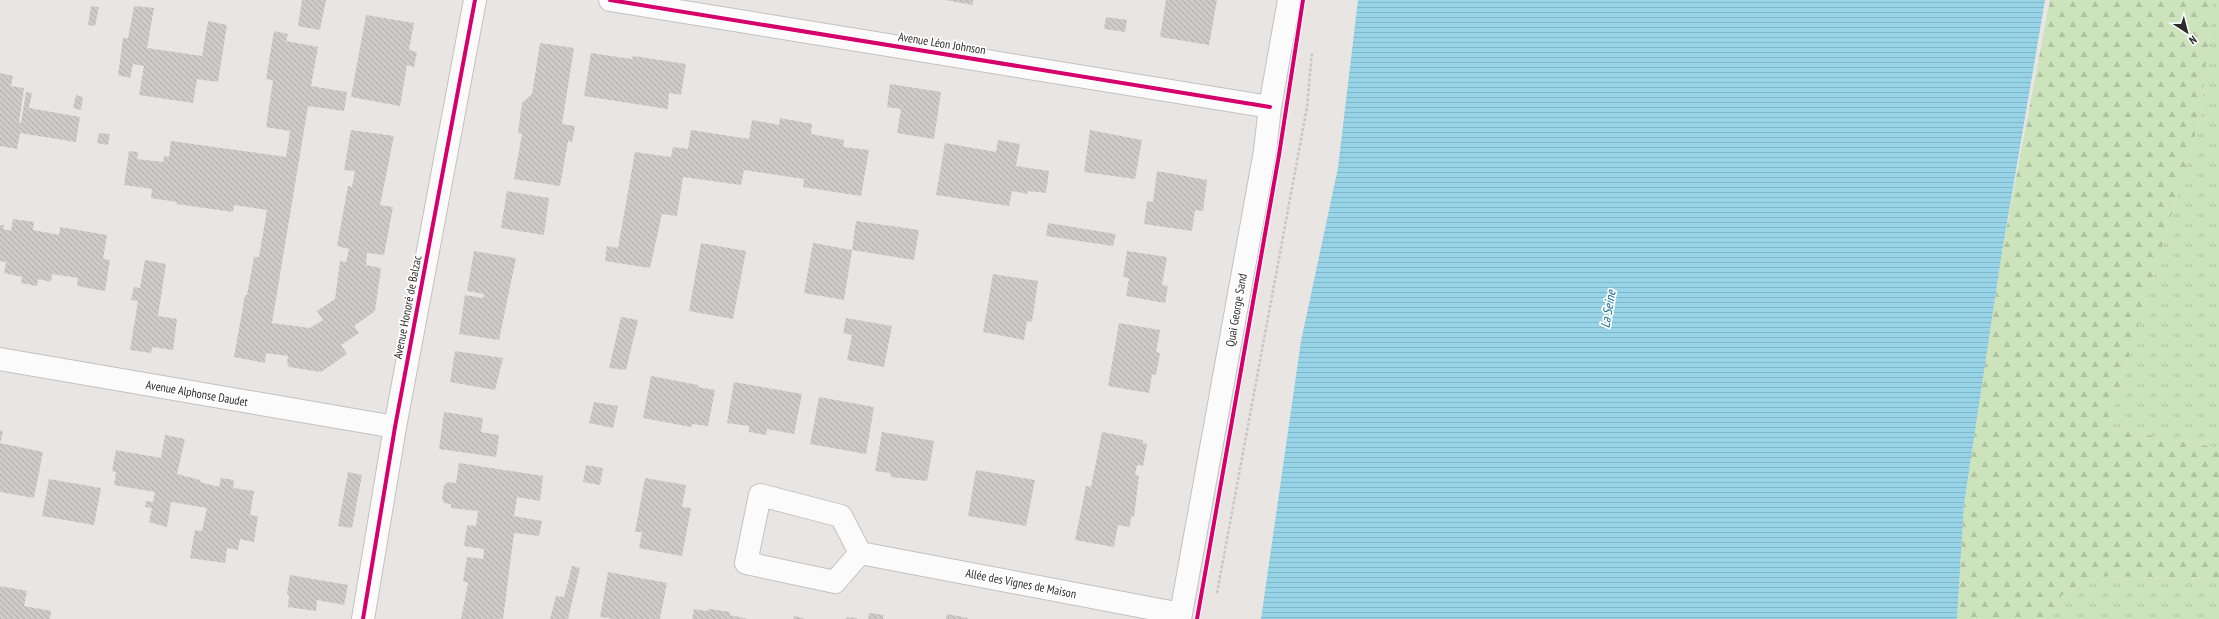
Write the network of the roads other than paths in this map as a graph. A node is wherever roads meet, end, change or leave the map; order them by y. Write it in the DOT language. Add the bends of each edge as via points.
graph roads {
  1 [pos="475,0"];
  2 [pos="610,0"];
  3 [pos="1289,0"];
  4 [pos="1270,107"];
  5 [pos="0,359"];
  6 [pos="395,427"];
  7 [pos="860,553"];
  8 [pos="1181,616"];
  9 [pos="362,619"];
  1 -- 6 [label="street, Avenue Honoré de Balzac"];
  2 -- 4 [label="street, Avenue Léon Johnson"];
  3 -- 4 [label="street, Quai George Sand"];
  4 -- 8 [label="street, Quai George Sand" via="1265,151"];
  5 -- 6 [label="street, Avenue Alphonse Daudet"];
  6 -- 9 [label="street, Avenue Honoré de Balzac"];
  7 -- 7 [label="street" via="841,516 760,495 746,563 835,582"];
  7 -- 8 [label="street, Allée des Vignes de Maison"];
}
